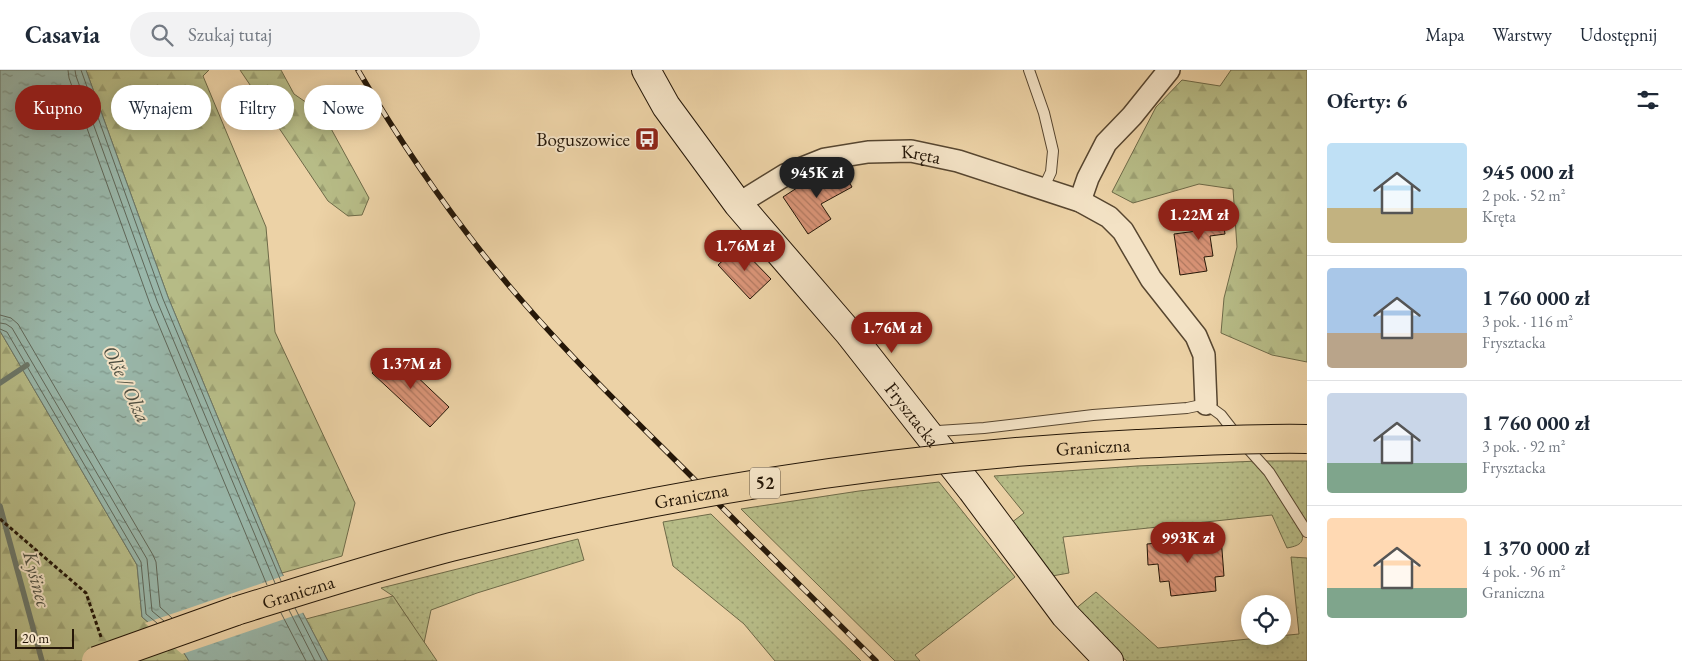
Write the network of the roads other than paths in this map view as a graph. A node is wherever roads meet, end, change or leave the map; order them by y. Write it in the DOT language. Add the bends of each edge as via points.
graph roads {
  1 [pos="646,70"];
  2 [pos="1029,70"];
  3 [pos="1169,70"];
  4 [pos="1043,189"];
  5 [pos="1080,200"];
  6 [pos="738,204"];
  7 [pos="1206,404"];
  8 [pos="930,436"];
  9 [pos="1307,438"];
  10 [pos="1307,532"];
  11 [pos="100,653"];
  12 [pos="1109,661"];
  1 -- 6 [label="street, Frysztacka" via="666,106"];
  2 -- 4 [label="lane" via="1053,151 1051,172"];
  3 -- 5 [label="street" via="1106,142"];
  4 -- 5 [label="street, Kręta"];
  4 -- 6 [label="street, Kręta" via="958,160 911,151 868,152 825,159 785,175"];
  5 -- 7 [label="street, Kręta" via="1109,217 1123,231 1151,279 1196,336 1204,355"];
  6 -- 8 [label="street, Frysztacka" via="849,333"];
  7 -- 8 [label="lane" via="938,431"];
  7 -- 10 [label="lane" via="1222,414 1269,472"];
  8 -- 12 [label="street, Frysztacka" via="1065,615"];
  9 -- 11 [label="main road, Graniczna / 52, bridge" via="1044,449 795,478 617,510 450,548 360,572"];
}
